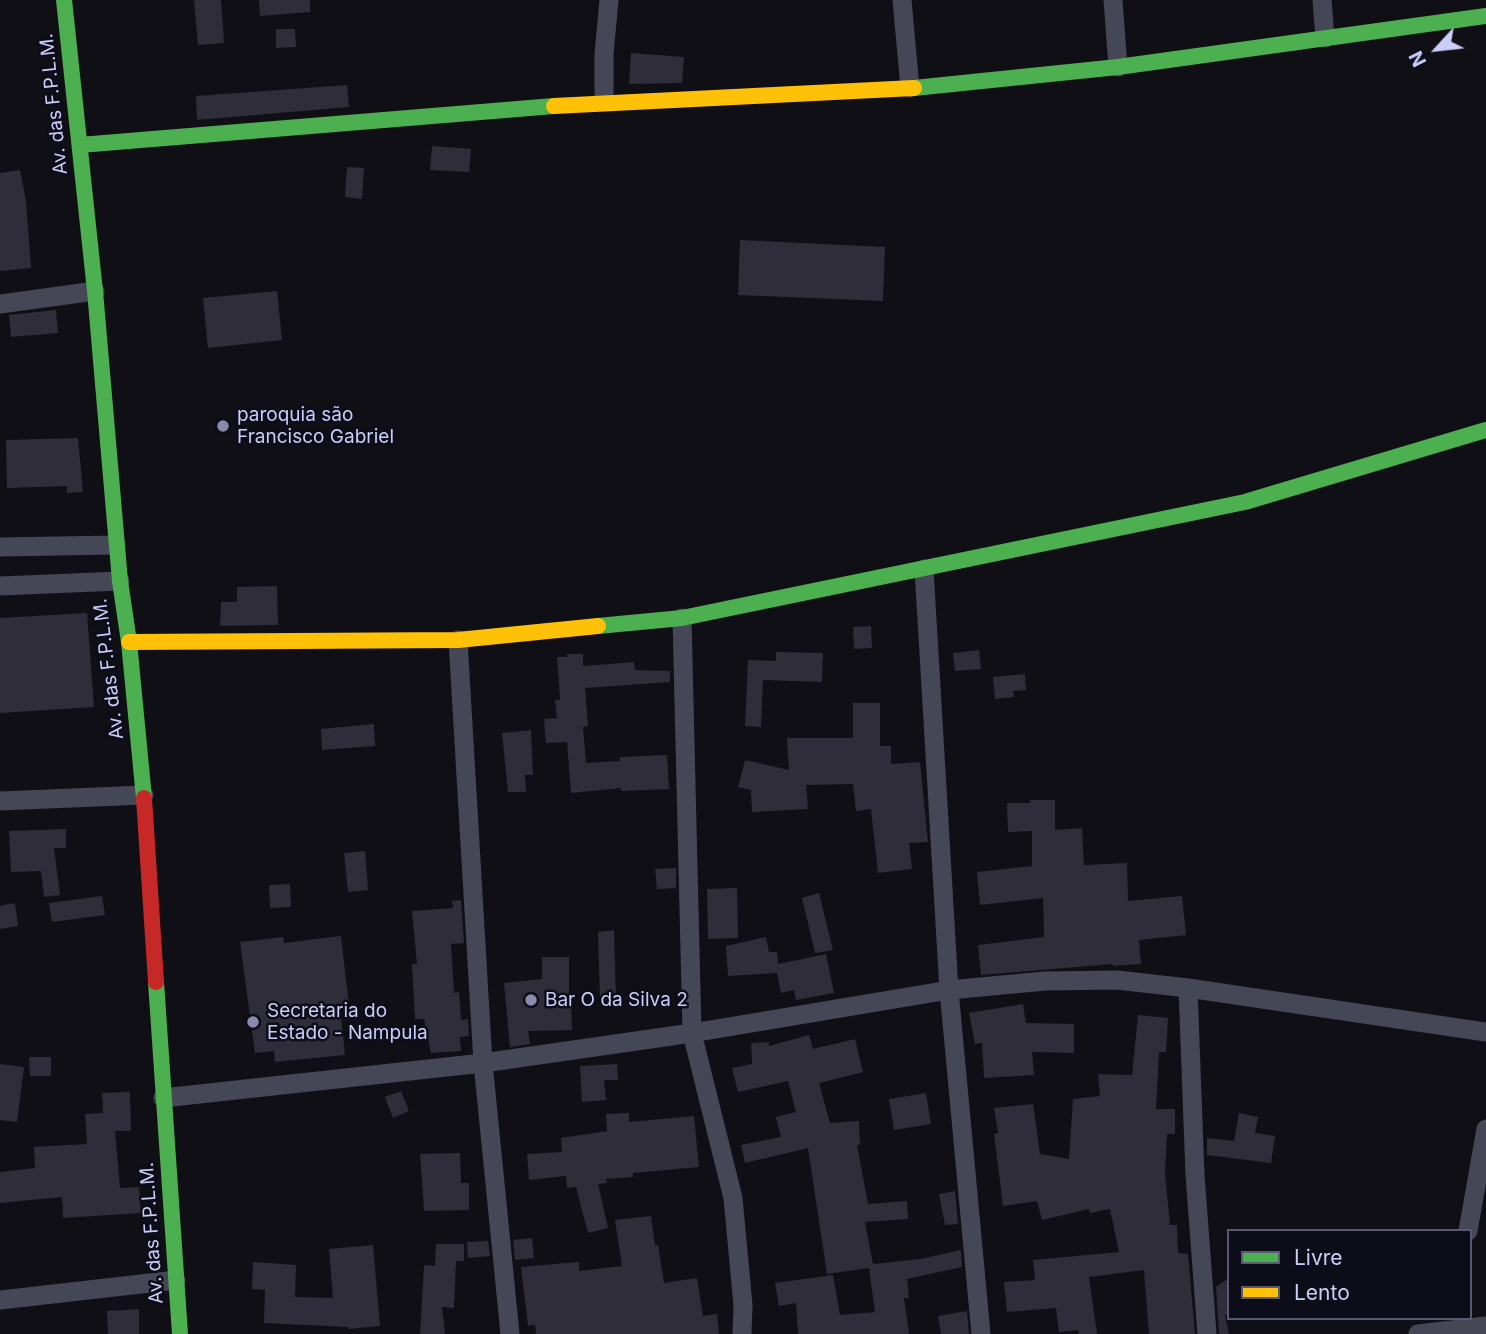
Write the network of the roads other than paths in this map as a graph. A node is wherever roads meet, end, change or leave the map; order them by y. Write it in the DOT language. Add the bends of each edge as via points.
graph roads {
  1 [pos="64,0"];
  2 [pos="609,0"];
  3 [pos="902,0"];
  4 [pos="1113,0"];
  5 [pos="1322,0"];
  6 [pos="1486,16"];
  7 [pos="1325,38"];
  8 [pos="1118,68"];
  9 [pos="910,88"];
  10 [pos="604,102"];
  11 [pos="80,145"];
  12 [pos="95,291"];
  13 [pos="0,304"];
  14 [pos="1486,430"];
  15 [pos="116,545"];
  16 [pos="0,547"];
  17 [pos="923,569"];
  18 [pos="120,581"];
  19 [pos="0,586"];
  20 [pos="681,618"];
  21 [pos="458,640"];
  22 [pos="129,642"];
  23 [pos="144,795"];
  24 [pos="0,801"];
  25 [pos="1188,988"];
  26 [pos="949,990"];
  27 [pos="1486,1032"];
  28 [pos="692,1033"];
  29 [pos="483,1063"];
  30 [pos="163,1098"];
  31 [pos="1486,1129"];
  32 [pos="1468,1229"];
  33 [pos="176,1280"];
  34 [pos="0,1300"];
  35 [pos="1486,1326"];
  36 [pos="1451,1327"];
  37 [pos="180,1334"];
  38 [pos="510,1334"];
  39 [pos="742,1334"];
  40 [pos="981,1334"];
  41 [pos="1207,1334"];
  42 [pos="1418,1334"];
  1 -- 11 [label="street, Av. das F.P.L.M."];
  2 -- 10 [label="street"];
  3 -- 9 [label="street"];
  4 -- 8 [label="street"];
  5 -- 7 [label="street"];
  6 -- 7 [label="street"];
  7 -- 8 [label="street"];
  8 -- 9 [label="street"];
  9 -- 10 [label="street"];
  10 -- 11 [label="street"];
  11 -- 12 [label="street, Av. das F.P.L.M."];
  12 -- 13 [label="street"];
  12 -- 15 [label="street, Av. das F.P.L.M."];
  14 -- 17 [label="street" via="1245,502"];
  15 -- 16 [label="street"];
  15 -- 18 [label="street, Av. das F.P.L.M."];
  17 -- 20 [label="street"];
  17 -- 26 [label="street"];
  18 -- 19 [label="street"];
  18 -- 22 [label="street, Av. das F.P.L.M."];
  20 -- 21 [label="street"];
  20 -- 28 [label="street"];
  21 -- 22 [label="street"];
  21 -- 29 [label="street"];
  22 -- 23 [label="street, Av. das F.P.L.M."];
  23 -- 24 [label="street"];
  23 -- 30 [label="street, Av. das F.P.L.M."];
  25 -- 26 [label="street" via="1117,980"];
  25 -- 27 [label="street"];
  25 -- 41 [label="street"];
  26 -- 28 [label="street"];
  26 -- 40 [label="street"];
  28 -- 29 [label="street"];
  28 -- 39 [label="street" via="733,1198"];
  29 -- 30 [label="street"];
  29 -- 38 [label="street"];
  30 -- 33 [label="street, Av. das F.P.L.M."];
  31 -- 32 [label="street"];
  33 -- 34 [label="street"];
  33 -- 37 [label="street, Av. das F.P.L.M."];
  35 -- 36 [label="street"];
  36 -- 42 [label="street"];
}
